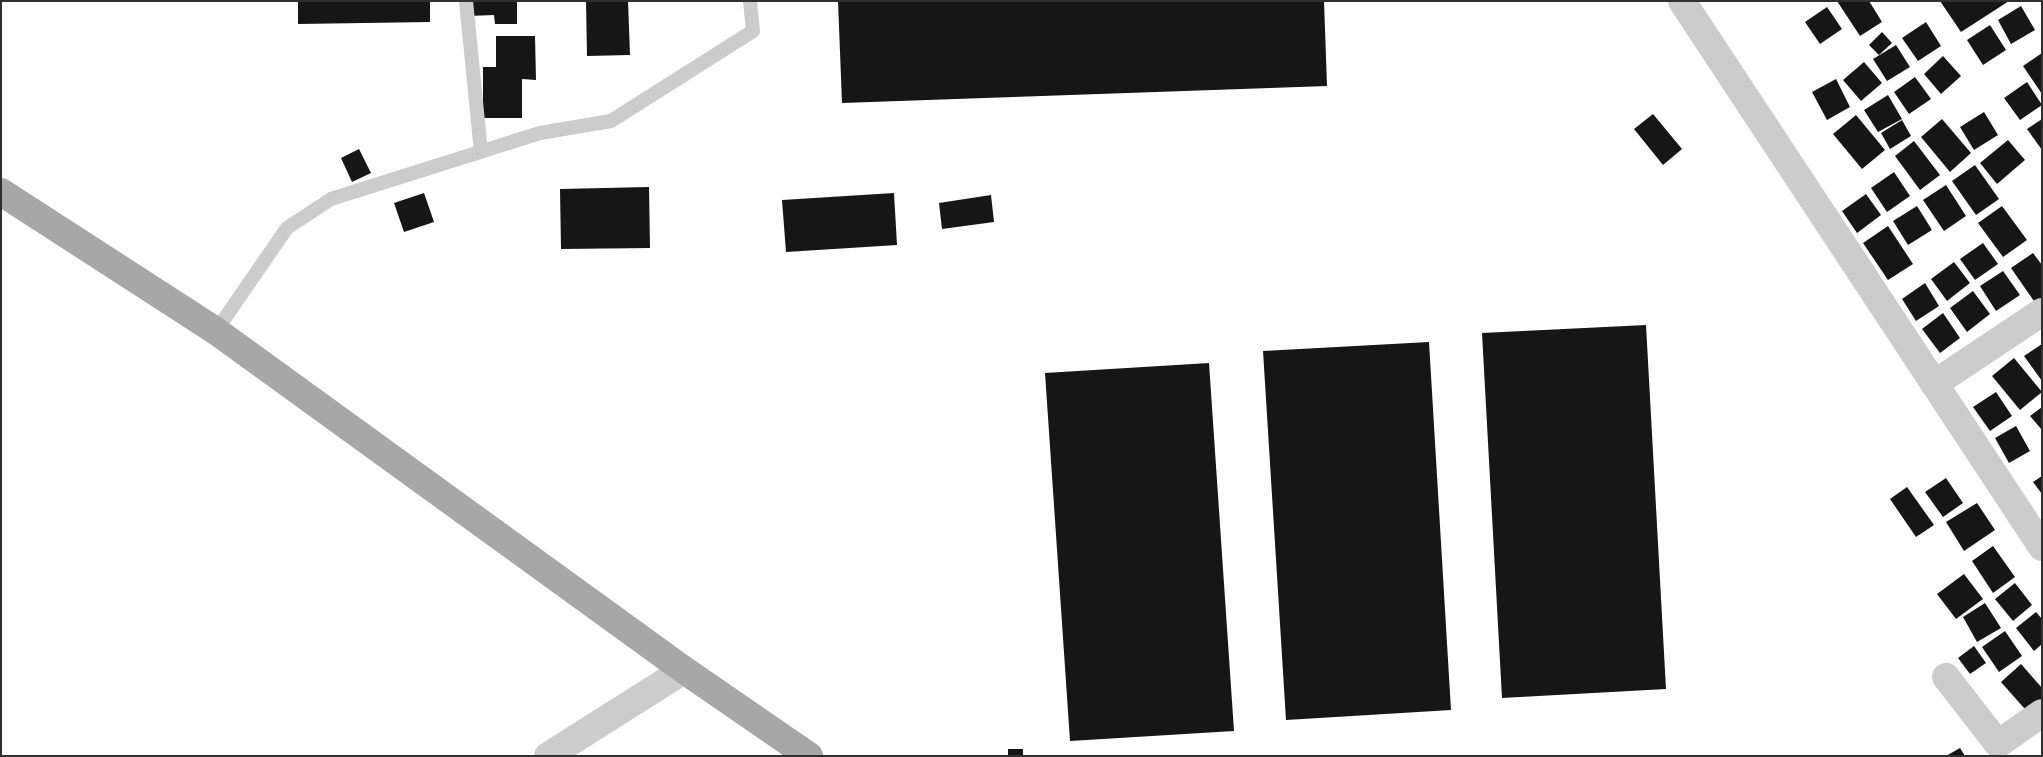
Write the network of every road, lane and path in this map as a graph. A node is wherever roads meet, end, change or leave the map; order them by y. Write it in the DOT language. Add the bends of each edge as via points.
graph roads {
  1 [pos="466,1"];
  2 [pos="750,1"];
  3 [pos="1682,1"];
  4 [pos="481,152"];
  5 [pos="1,192"];
  6 [pos="2042,312"];
  7 [pos="216,331"];
  8 [pos="1934,384"];
  9 [pos="2042,547"];
  10 [pos="684,670"];
  11 [pos="1946,677"];
  12 [pos="2042,713"];
  13 [pos="548,756"];
  14 [pos="809,756"];
  1 -- 4 [label="lane"];
  2 -- 4 [label="lane" via="753,31 611,121 540,133"];
  3 -- 8 [label="street"];
  4 -- 7 [label="lane" via="331,199 288,228"];
  5 -- 7 [label="main road"];
  6 -- 8 [label="street"];
  7 -- 10 [label="main road"];
  8 -- 9 [label="street"];
  10 -- 13 [label="street"];
  10 -- 14 [label="main road"];
  11 -- 12 [label="street" via="1998,744"];
}
